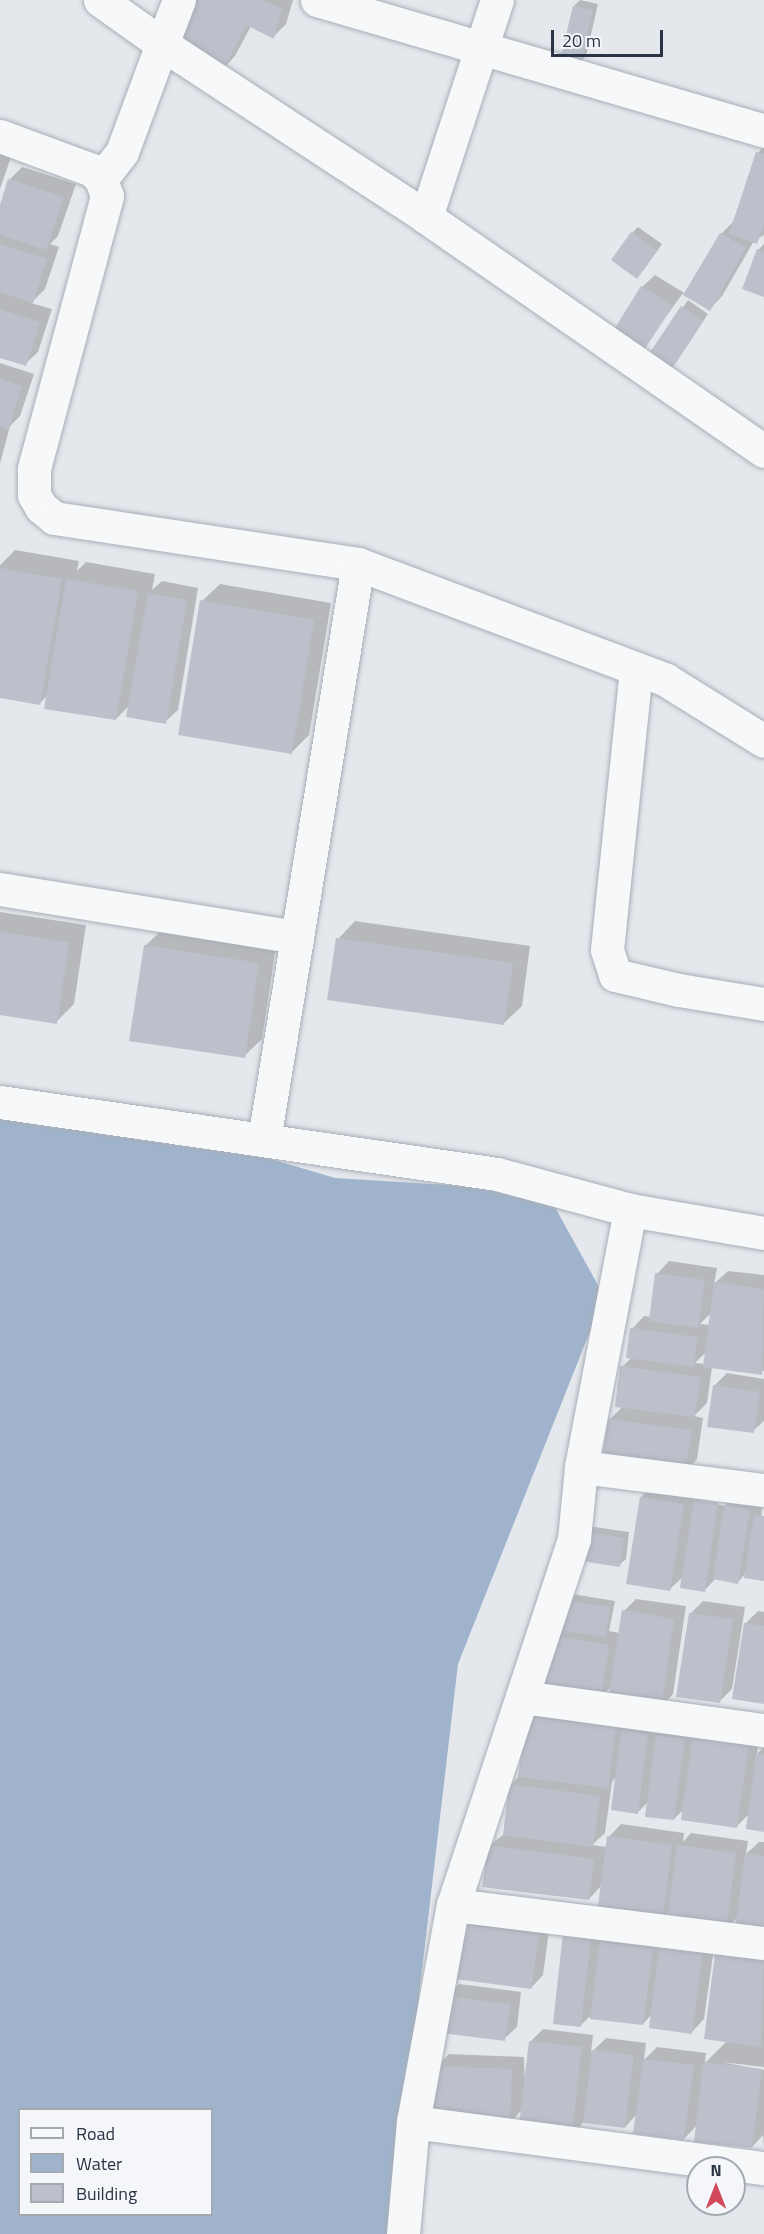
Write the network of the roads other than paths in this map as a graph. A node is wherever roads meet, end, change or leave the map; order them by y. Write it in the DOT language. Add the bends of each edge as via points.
graph roads {
  1 [pos="100,0"];
  2 [pos="179,0"];
  3 [pos="317,0"];
  4 [pos="497,0"];
  5 [pos="482,47"];
  6 [pos="157,56"];
  7 [pos="764,131"];
  8 [pos="0,136"];
  9 [pos="101,179"];
  10 [pos="426,217"];
  11 [pos="764,450"];
  12 [pos="358,564"];
  13 [pos="636,669"];
  14 [pos="764,741"];
  15 [pos="0,889"];
  16 [pos="297,937"];
  17 [pos="764,1004"];
  18 [pos="0,1102"];
  19 [pos="264,1140"];
  20 [pos="630,1210"];
  21 [pos="764,1233"];
  22 [pos="581,1467"];
  23 [pos="764,1491"];
  24 [pos="522,1697"];
  25 [pos="764,1730"];
  26 [pos="453,1905"];
  27 [pos="764,1943"];
  28 [pos="413,2122"];
  29 [pos="764,2168"];
  30 [pos="403,2234"];
  1 -- 6 [label="street"];
  2 -- 6 [label="street"];
  3 -- 5 [label="street"];
  4 -- 5 [label="street"];
  5 -- 7 [label="street"];
  5 -- 10 [label="street"];
  6 -- 9 [label="street" via="122,152"];
  6 -- 10 [label="street"];
  8 -- 9 [label="street" via="92,170"];
  9 -- 12 [label="street" via="106,196 103,214 34,469 34,495 41,507 54,518"];
  10 -- 11 [label="street"];
  12 -- 13 [label="street"];
  12 -- 16 [label="street"];
  13 -- 14 [label="street" via="666,681"];
  13 -- 17 [label="street" via="607,950 615,975"];
  15 -- 16 [label="street"];
  16 -- 19 [label="street"];
  18 -- 19 [label="street"];
  19 -- 20 [label="street" via="497,1174"];
  20 -- 21 [label="street"];
  20 -- 22 [label="street"];
  22 -- 23 [label="street"];
  22 -- 24 [label="street" via="574,1539"];
  24 -- 25 [label="street"];
  24 -- 26 [label="street"];
  26 -- 27 [label="street"];
  26 -- 28 [label="street"];
  28 -- 29 [label="street"];
  28 -- 30 [label="street"];
}
